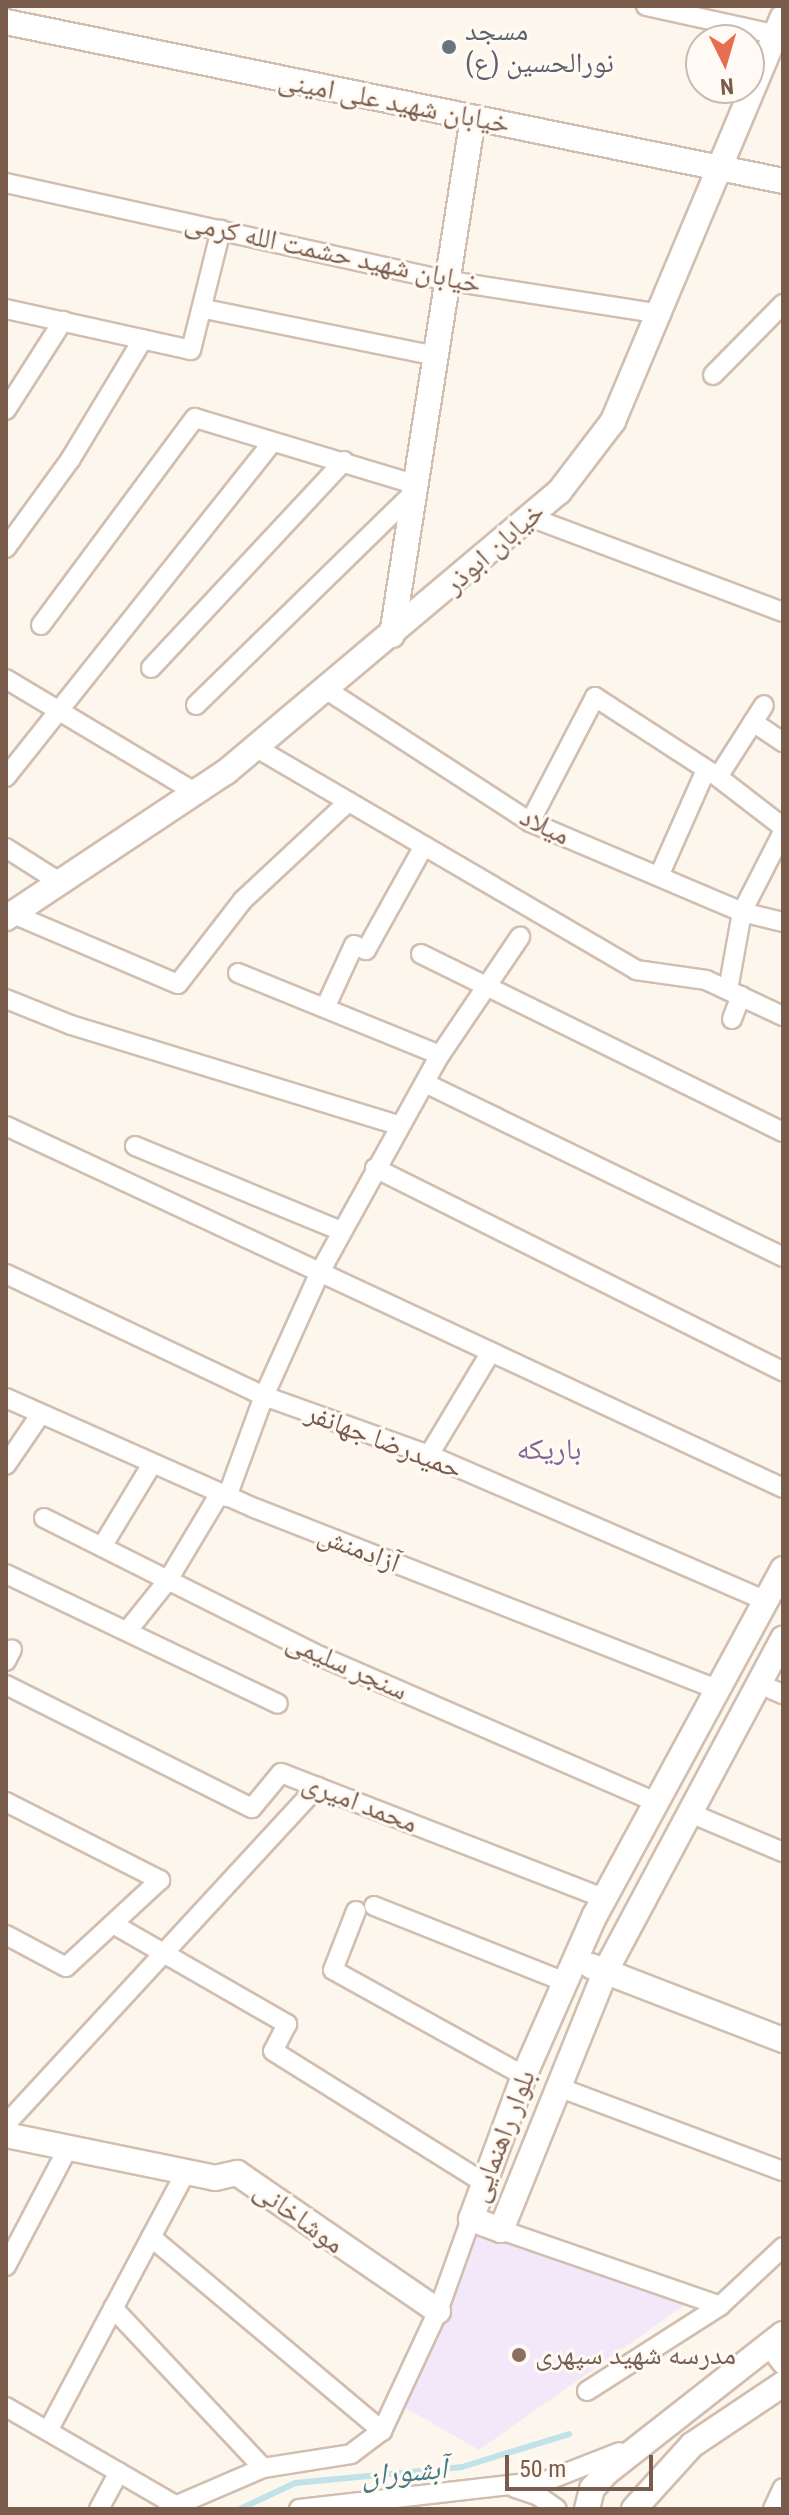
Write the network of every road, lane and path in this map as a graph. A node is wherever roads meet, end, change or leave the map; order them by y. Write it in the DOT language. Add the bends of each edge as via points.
graph roads {
  1 [pos="646,6"];
  2 [pos="9,29"];
  3 [pos="781,30"];
  4 [pos="473,118"];
  5 [pos="723,165"];
  6 [pos="783,181"];
  7 [pos="6,183"];
  8 [pos="221,230"];
  9 [pos="444,280"];
  10 [pos="783,304"];
  11 [pos="6,309"];
  12 [pos="205,309"];
  13 [pos="661,314"];
  14 [pos="63,321"];
  15 [pos="143,339"];
  16 [pos="432,355"];
  17 [pos="713,375"];
  18 [pos="6,410"];
  19 [pos="272,443"];
  20 [pos="344,461"];
  21 [pos="413,489"];
  22 [pos="530,517"];
  23 [pos="6,548"];
  24 [pos="783,612"];
  25 [pos="41,625"];
  26 [pos="392,635"];
  27 [pos="151,668"];
  28 [pos="6,679"];
  29 [pos="327,690"];
  30 [pos="196,705"];
  31 [pos="764,705"];
  32 [pos="61,714"];
  33 [pos="753,722"];
  34 [pos="783,742"];
  35 [pos="255,747"];
  36 [pos="712,774"];
  37 [pos="6,777"];
  38 [pos="195,792"];
  39 [pos="348,802"];
  40 [pos="530,822"];
  41 [pos="783,830"];
  42 [pos="424,846"];
  43 [pos="6,848"];
  44 [pos="659,876"];
  45 [pos="61,883"];
  46 [pos="742,912"];
  47 [pos="10,916"];
  48 [pos="783,922"];
  49 [pos="520,937"];
  50 [pos="421,954"];
  51 [pos="238,973"];
  52 [pos="487,988"];
  53 [pos="734,993"];
  54 [pos="6,999"];
  55 [pos="325,1008"];
  56 [pos="783,1016"];
  57 [pos="732,1019"];
  58 [pos="440,1055"];
  59 [pos="425,1083"];
  60 [pos="399,1125"];
  61 [pos="6,1126"];
  62 [pos="783,1132"];
  63 [pos="135,1146"];
  64 [pos="375,1168"];
  65 [pos="341,1231"];
  66 [pos="783,1257"];
  67 [pos="320,1272"];
  68 [pos="6,1274"];
  69 [pos="491,1352"];
  70 [pos="783,1371"];
  71 [pos="264,1396"];
  72 [pos="6,1398"];
  73 [pos="40,1415"];
  74 [pos="429,1455"];
  75 [pos="152,1464"];
  76 [pos="6,1465"];
  77 [pos="783,1488"];
  78 [pos="224,1495"];
  79 [pos="44,1518"];
  80 [pos="103,1545"];
  81 [pos="783,1569"];
  82 [pos="6,1574"];
  83 [pos="168,1580"];
  84 [pos="766,1601"];
  85 [pos="128,1630"];
  86 [pos="783,1639"];
  87 [pos="759,1684"];
  88 [pos="6,1685"];
  89 [pos="717,1689"];
  90 [pos="783,1694"];
  91 [pos="278,1704"];
  92 [pos="317,1787"];
  93 [pos="6,1802"];
  94 [pos="656,1802"];
  95 [pos="690,1813"];
  96 [pos="783,1852"];
  97 [pos="604,1898"];
  98 [pos="113,1924"];
  99 [pos="6,1935"];
  100 [pos="166,1955"];
  101 [pos="569,1970"];
  102 [pos="605,1972"];
  103 [pos="783,2040"];
  104 [pos="524,2076"];
  105 [pos="558,2087"];
  106 [pos="6,2124"];
  107 [pos="6,2135"];
  108 [pos="67,2150"];
  109 [pos="186,2171"];
  110 [pos="783,2171"];
  111 [pos="484,2183"];
  112 [pos="471,2219"];
  113 [pos="501,2230"];
  114 [pos="151,2237"];
  115 [pos="783,2247"];
  116 [pos="6,2266"];
  117 [pos="720,2306"];
  118 [pos="113,2308"];
  119 [pos="438,2311"];
  120 [pos="778,2348"];
  121 [pos="783,2384"];
  122 [pos="587,2391"];
  123 [pos="6,2407"];
  124 [pos="48,2431"];
  125 [pos="382,2431"];
  126 [pos="654,2434"];
  127 [pos="263,2468"];
  128 [pos="119,2472"];
  129 [pos="488,2487"];
  130 [pos="783,2488"];
  131 [pos="171,2507"];
  132 [pos="99,2509"];
  133 [pos="299,2509"];
  134 [pos="557,2509"];
  135 [pos="587,2509"];
  136 [pos="634,2509"];
  137 [pos="773,2509"];
  1 -- 3 [label="street"];
  2 -- 4 [label="street, خیابان شهید علی امینی"];
  3 -- 5 [label="street, خیابان ابوذر"];
  4 -- 5 [label="street, خیابان شهید علی امینی"];
  4 -- 9 [label="street"];
  5 -- 6 [label="street, خیابان شهید علی امینی"];
  5 -- 13 [label="street, خیابان ابوذر"];
  7 -- 8 [label="street, خیابان شهید حشمت الله کرمی"];
  8 -- 9 [label="street, خیابان شهید حشمت الله کرمی"];
  8 -- 12 [label="street"];
  9 -- 13 [label="street, خیابان شهید حشمت الله کرمی"];
  9 -- 16 [label="street"];
  10 -- 17 [label="street"];
  11 -- 14 [label="street"];
  12 -- 15 [label="street" via="191,350"];
  12 -- 16 [label="street"];
  13 -- 22 [label="street, خیابان ابوذر" via="613,421 559,492"];
  14 -- 15 [label="street"];
  14 -- 18 [label="street"];
  15 -- 23 [label="street" via="70,460"];
  16 -- 21 [label="street"];
  19 -- 20 [label="street"];
  19 -- 25 [label="street" via="195,418"];
  19 -- 32 [label="street" via="111,640"];
  20 -- 21 [label="street"];
  20 -- 27 [label="street"];
  21 -- 26 [label="street"];
  21 -- 30 [label="street"];
  22 -- 24 [label="street"];
  22 -- 26 [label="street, خیابان ابوذر"];
  26 -- 29 [label="street, خیابان ابوذر"];
  28 -- 32 [label="street"];
  29 -- 35 [label="street, خیابان ابوذر"];
  29 -- 40 [label="street, میلاد"];
  31 -- 33 [label="street"];
  32 -- 37 [label="street"];
  32 -- 38 [label="street"];
  33 -- 34 [label="street"];
  33 -- 36 [label="street"];
  35 -- 38 [label="street, خیابان ابوذر"];
  35 -- 39 [label="street"];
  36 -- 40 [label="street" via="595,697"];
  36 -- 41 [label="street"];
  36 -- 44 [label="street"];
  38 -- 45 [label="street, خیابان ابوذر"];
  39 -- 42 [label="street"];
  39 -- 47 [label="street" via="243,900 178,984"];
  40 -- 44 [label="street, میلاد"];
  41 -- 46 [label="street"];
  42 -- 53 [label="street" via="636,970 706,980"];
  42 -- 55 [label="street" via="366,950 354,945"];
  43 -- 45 [label="street"];
  44 -- 46 [label="street, میلاد"];
  45 -- 47 [label="street, خیابان ابوذر"];
  46 -- 48 [label="street, میلاد"];
  46 -- 53 [label="street"];
  49 -- 52 [label="street"];
  50 -- 52 [label="street"];
  51 -- 55 [label="street"];
  52 -- 58 [label="street"];
  52 -- 62 [label="street"];
  53 -- 56 [label="street"];
  53 -- 57 [label="street"];
  54 -- 60 [label="street" via="71,1025"];
  55 -- 58 [label="street"];
  58 -- 59 [label="street"];
  59 -- 60 [label="street"];
  59 -- 66 [label="street"];
  60 -- 64 [label="street"];
  61 -- 67 [label="street"];
  63 -- 65 [label="street"];
  64 -- 65 [label="street"];
  64 -- 70 [label="street"];
  65 -- 67 [label="street"];
  67 -- 69 [label="street"];
  67 -- 71 [label="street"];
  68 -- 71 [label="street, حمیدرضا جهانفر"];
  69 -- 74 [label="street"];
  69 -- 77 [label="street"];
  71 -- 74 [label="street, حمیدرضا جهانفر"];
  71 -- 78 [label="street"];
  72 -- 73 [label="street, آزادمنش"];
  73 -- 75 [label="street, آزادمنش"];
  73 -- 76 [label="street"];
  74 -- 84 [label="street, حمیدرضا جهانفر"];
  75 -- 78 [label="street, آزادمنش"];
  75 -- 80 [label="street"];
  78 -- 83 [label="street"];
  78 -- 89 [label="street, آزادمنش"];
  79 -- 80 [label="street, سنجر سلیمی"];
  80 -- 83 [label="street, سنجر سلیمی"];
  81 -- 84 [label="street, بلوار راهنمایی"];
  82 -- 85 [label="street"];
  83 -- 85 [label="street"];
  83 -- 94 [label="street, سنجر سلیمی" via="320,1656"];
  84 -- 89 [label="street, بلوار راهنمایی"];
  85 -- 91 [label="street"];
  86 -- 87 [label="street, بلوار راهنمایی"];
  87 -- 90 [label="street"];
  87 -- 95 [label="street, بلوار راهنمایی"];
  88 -- 92 [label="street, محمد امیری" via="252,1808 281,1773"];
  89 -- 94 [label="street, بلوار راهنمایی"];
  92 -- 97 [label="street, محمد امیری"];
  92 -- 100 [label="street"];
  93 -- 98 [label="street" via="160,1880"];
  94 -- 97 [label="street, بلوار راهنمایی"];
  95 -- 96 [label="street"];
  95 -- 102 [label="street, بلوار راهنمایی"];
  97 -- 101 [label="street, بلوار راهنمایی"];
  98 -- 99 [label="street" via="66,1967"];
  98 -- 100 [label="street"];
  100 -- 106 [label="street"];
  100 -- 111 [label="street" via="287,2024 273,2051"];
  101 -- 102 [label="street"];
  101 -- 104 [label="street, بلوار راهنمایی"];
  101 -- 104 [label="street" via="365,1908 333,1970"];
  102 -- 103 [label="street"];
  102 -- 105 [label="street, بلوار راهنمایی"];
  104 -- 111 [label="street, بلوار راهنمایی"];
  105 -- 110 [label="street"];
  105 -- 113 [label="street, بلوار راهنمایی"];
  107 -- 108 [label="street, موشاخانی"];
  108 -- 109 [label="street, موشاخانی"];
  108 -- 116 [label="street"];
  109 -- 114 [label="street"];
  109 -- 119 [label="street, موشاخانی" via="215,2178 237,2173"];
  111 -- 112 [label="street, بلوار راهنمایی"];
  112 -- 113 [label="street, بلوار راهنمایی"];
  112 -- 119 [label="street"];
  113 -- 117 [label="street"];
  114 -- 118 [label="street"];
  114 -- 125 [label="street"];
  115 -- 117 [label="street"];
  117 -- 122 [label="street"];
  118 -- 124 [label="street"];
  118 -- 127 [label="street"];
  119 -- 125 [label="street"];
  120 -- 126 [label="street"];
  121 -- 136 [label="street" via="692,2445"];
  123 -- 124 [label="street"];
  124 -- 128 [label="street"];
  125 -- 127 [label="street" via="351,2454"];
  126 -- 129 [label="street" via="556,2479"];
  126 -- 135 [label="street" via="599,2480"];
  127 -- 131 [label="street"];
  128 -- 131 [label="street"];
  128 -- 132 [label="street"];
  129 -- 133 [label="street"];
  129 -- 134 [label="street" via="529,2491"];
  130 -- 137 [label="street"];
}
